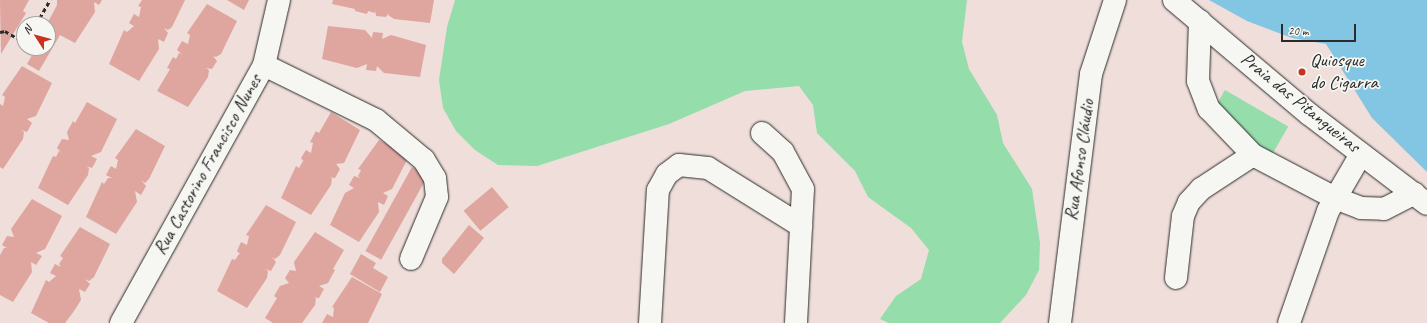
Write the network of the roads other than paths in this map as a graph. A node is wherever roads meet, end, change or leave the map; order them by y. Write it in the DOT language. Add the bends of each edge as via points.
graph roads {
  1 [pos="279,0"];
  2 [pos="1115,0"];
  3 [pos="1174,0"];
  4 [pos="1200,20"];
  5 [pos="264,65"];
  6 [pos="762,133"];
  7 [pos="1361,154"];
  8 [pos="1253,155"];
  9 [pos="1335,198"];
  10 [pos="1420,199"];
  11 [pos="801,226"];
  12 [pos="411,259"];
  13 [pos="1176,278"];
  14 [pos="121,323"];
  15 [pos="650,323"];
  16 [pos="796,323"];
  17 [pos="1060,323"];
  18 [pos="1289,323"];
  1 -- 5 [label="street, Rua Castorino Francisco Nunes"];
  2 -- 17 [label="street, Rua Afonso Cláudio" via="1091,74"];
  3 -- 4 [label="street, Praia das Pitangueiras"];
  4 -- 7 [label="street, Praia das Pitangueiras" via="1309,114"];
  4 -- 8 [label="street" via="1198,81 1210,109"];
  5 -- 12 [label="street" via="376,120 424,160 435,178 437,197"];
  5 -- 14 [label="street, Rua Castorino Francisco Nunes"];
  6 -- 11 [label="street" via="783,152 803,189"];
  7 -- 9 [label="street"];
  7 -- 10 [label="street, Praia das Pitangueiras"];
  8 -- 9 [label="street"];
  8 -- 13 [label="street" via="1201,189 1189,202 1183,216"];
  9 -- 10 [label="street" via="1361,208 1384,209"];
  9 -- 18 [label="street"];
  11 -- 15 [label="street" via="708,168 680,166 668,174 658,190"];
  11 -- 16 [label="street"];
}
